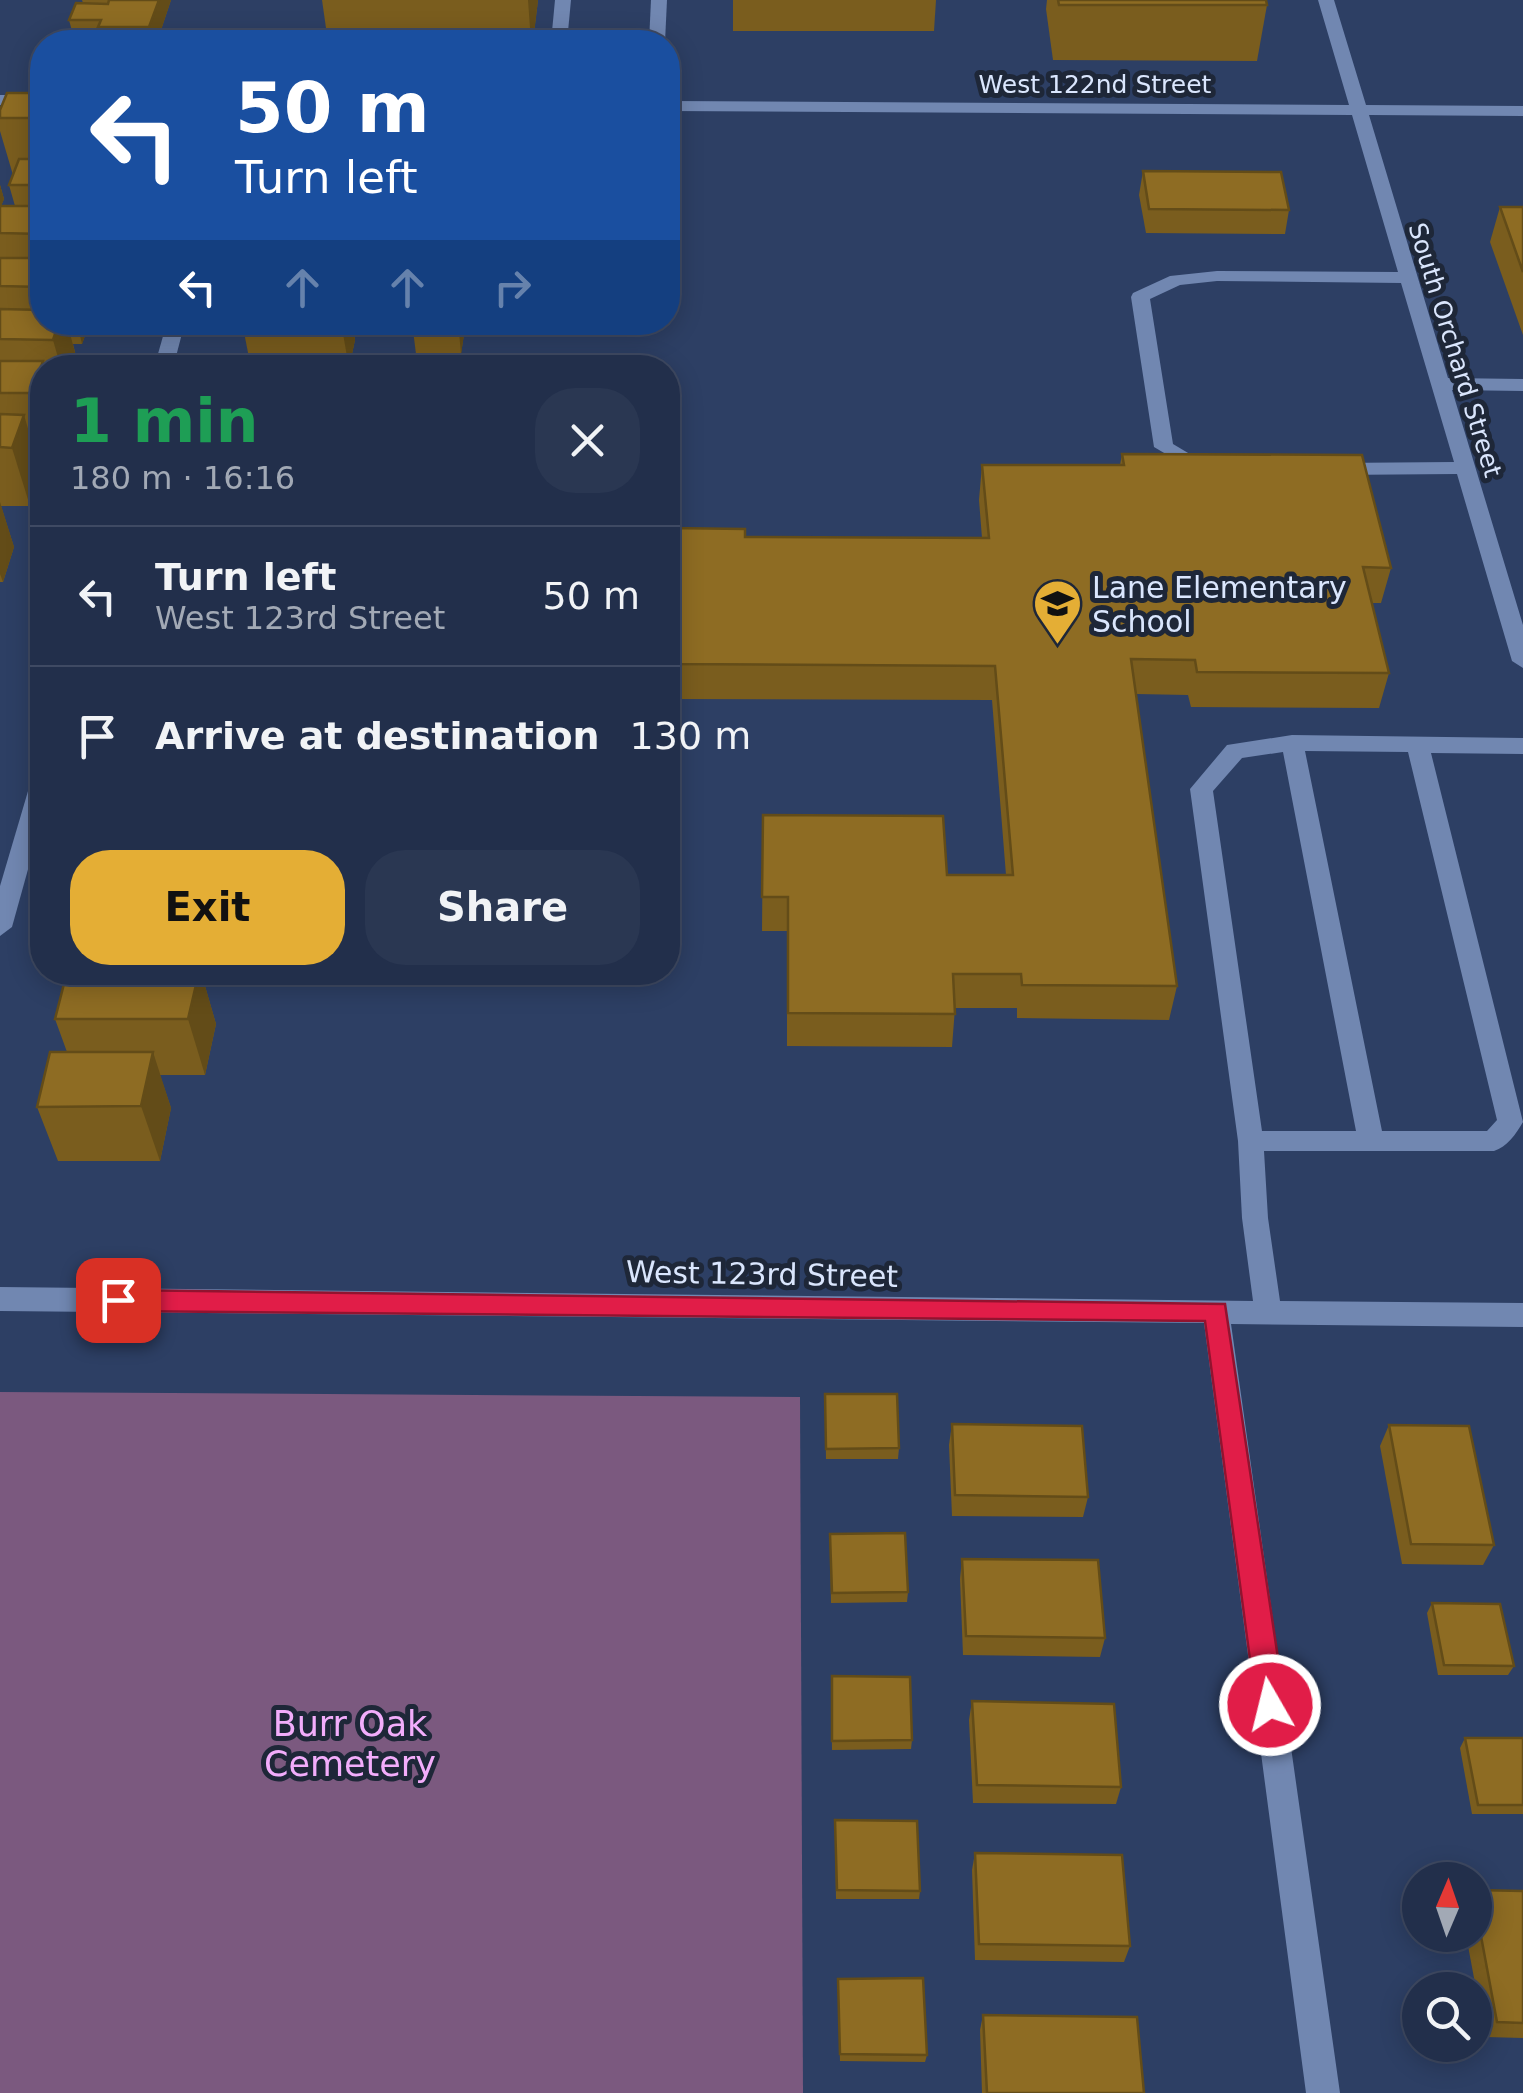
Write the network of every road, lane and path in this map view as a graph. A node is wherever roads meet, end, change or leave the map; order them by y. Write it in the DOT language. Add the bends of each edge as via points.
graph roads {
  1 [pos="563,0"];
  2 [pos="659,0"];
  3 [pos="1326,0"];
  4 [pos="560,30"];
  5 [pos="658,30"];
  6 [pos="0,100"];
  7 [pos="30,100"];
  8 [pos="680,106"];
  9 [pos="1356,110"];
  10 [pos="1523,112"];
  11 [pos="1407,278"];
  12 [pos="1439,384"];
  13 [pos="1523,385"];
  14 [pos="1465,468"];
  15 [pos="1218,469"];
  16 [pos="1307,469"];
  17 [pos="1521,650"];
  18 [pos="1292,743"];
  19 [pos="1417,743"];
  20 [pos="1523,746"];
  21 [pos="30,823"];
  22 [pos="0,927"];
  23 [pos="1251,1141"];
  24 [pos="1370,1141"];
  25 [pos="0,1299"];
  26 [pos="1216,1311"];
  27 [pos="1268,1313"];
  28 [pos="1523,1315"];
  29 [pos="1324,2093"];
  1 -- 4 [label="street"];
  2 -- 5 [label="street"];
  3 -- 9 [label="street, South Orchard Street"];
  6 -- 7 [label="street"];
  8 -- 9 [label="street, West 122nd Street"];
  9 -- 10 [label="street, West 122nd Street"];
  9 -- 11 [label="street, South Orchard Street"];
  11 -- 12 [label="street, South Orchard Street"];
  11 -- 15 [label="street" via="1218,276 1176,280 1140,297 1164,447 1200,469"];
  12 -- 13 [label="street"];
  12 -- 14 [label="street, South Orchard Street"];
  14 -- 16 [label="street"];
  14 -- 17 [label="street, South Orchard Street"];
  18 -- 19 [label="street"];
  18 -- 23 [label="street" via="1235,751 1201,788"];
  18 -- 24 [label="street"];
  19 -- 20 [label="street"];
  19 -- 24 [label="street" via="1510,1122 1494,1141"];
  21 -- 22 [label="street"];
  23 -- 24 [label="street"];
  23 -- 27 [label="street"];
  25 -- 26 [label="street, West 123rd Street"];
  26 -- 27 [label="street, West 123rd Street"];
  26 -- 29 [label="street"];
  27 -- 28 [label="street, West 123rd Street"];
}
